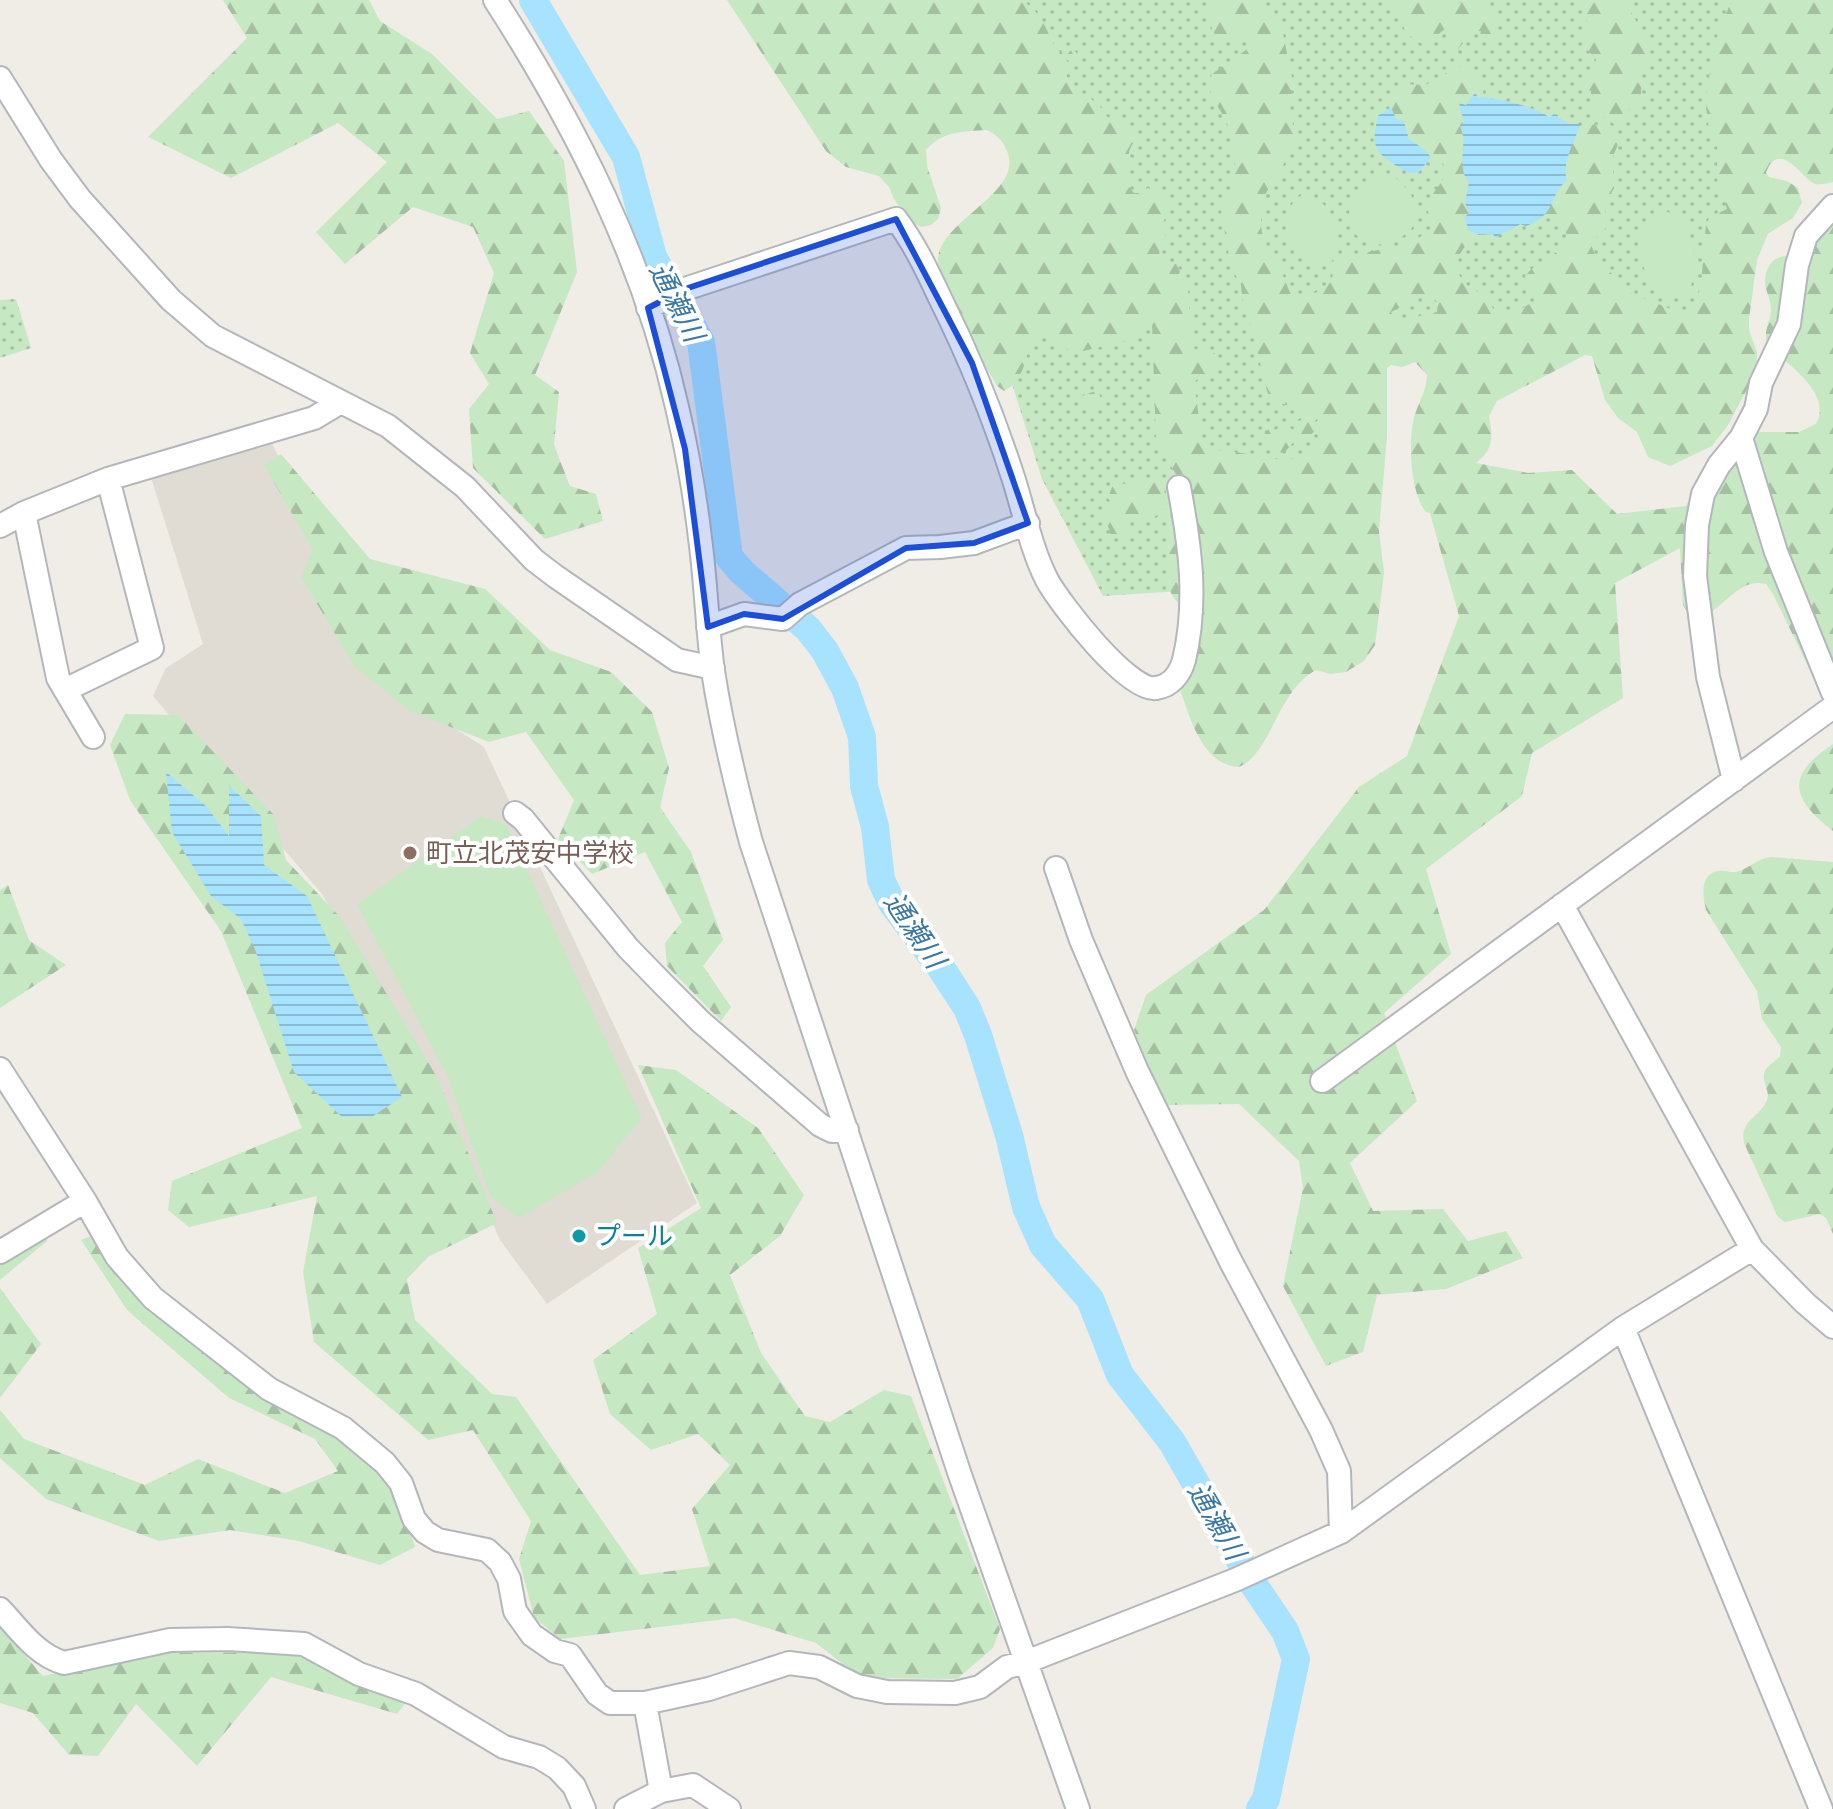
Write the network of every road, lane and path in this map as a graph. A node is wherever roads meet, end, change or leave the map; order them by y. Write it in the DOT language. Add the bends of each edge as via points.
graph roads {
  1 [pos="495,0"];
  2 [pos="0,78"];
  3 [pos="1833,206"];
  4 [pos="656,304"];
  5 [pos="339,403"];
  6 [pos="1741,438"];
  7 [pos="108,479"];
  8 [pos="1179,487"];
  9 [pos="24,513"];
  10 [pos="1028,523"];
  11 [pos="0,526"];
  12 [pos="708,627"];
  13 [pos="713,668"];
  14 [pos="65,690"];
  15 [pos="1833,693"];
  16 [pos="1833,707"];
  17 [pos="93,737"];
  18 [pos="1734,780"];
  19 [pos="515,813"];
  20 [pos="1056,868"];
  21 [pos="1562,905"];
  22 [pos="0,1069"];
  23 [pos="1322,1081"];
  24 [pos="847,1130"];
  25 [pos="85,1201"];
  26 [pos="1752,1249"];
  27 [pos="0,1252"];
  28 [pos="1833,1327"];
  29 [pos="1623,1328"];
  30 [pos="1341,1532"];
  31 [pos="0,1609"];
  32 [pos="1026,1662"];
  33 [pos="645,1703"];
  34 [pos="661,1791"];
  35 [pos="584,1809"];
  36 [pos="626,1809"];
  37 [pos="729,1809"];
  38 [pos="1078,1809"];
  39 [pos="1821,1809"];
  1 -- 4 [label="street" via="586,157"];
  2 -- 5 [label="street" via="80,199 171,300 213,336"];
  3 -- 6 [label="street" via="1806,236 1789,324"];
  4 -- 10 [label="street" via="685,289 896,219 972,363"];
  4 -- 12 [label="street" via="701,539"];
  5 -- 7 [label="street" via="314,418"];
  5 -- 13 [label="street" via="388,426 425,453 555,576 677,660"];
  6 -- 15 [label="street" via="1776,552"];
  6 -- 18 [label="street" via="1703,494 1695,576 1708,677"];
  7 -- 9 [label="street"];
  7 -- 14 [label="street" via="152,648"];
  8 -- 10 [label="street" via="1193,589 1190,634 1181,669 1161,687 1150,689 1131,679 1070,613 1042,569"];
  9 -- 11 [label="street"];
  9 -- 14 [label="street" via="58,678"];
  10 -- 12 [label="street" via="974,543 906,548 800,604 783,619 744,614"];
  12 -- 13 [label="street"];
  13 -- 24 [label="street" via="751,842"];
  14 -- 17 [label="street"];
  16 -- 18 [label="street"];
  18 -- 21 [label="street"];
  19 -- 24 [label="street" via="628,948 701,1022 820,1125"];
  20 -- 30 [label="street" via="1137,1071 1339,1471"];
  21 -- 23 [label="street"];
  21 -- 26 [label="street"];
  22 -- 25 [label="street"];
  24 -- 32 [label="street"];
  25 -- 27 [label="street"];
  25 -- 33 [label="street" via="117,1257 153,1298 269,1389 343,1428 385,1463 425,1532 438,1540 487,1550 509,1579 515,1611 532,1635 570,1655 597,1694 610,1703"];
  26 -- 28 [label="street"];
  26 -- 29 [label="street"];
  29 -- 30 [label="street"];
  29 -- 39 [label="street"];
  30 -- 32 [label="street"];
  31 -- 35 [label="street" via="40,1651 64,1663 170,1640 304,1644 359,1674 416,1694 504,1747 548,1762 574,1786"];
  32 -- 33 [label="street" via="1007,1667 980,1687 955,1693 887,1692 857,1686 819,1667 789,1663"];
  32 -- 38 [label="street"];
  33 -- 34 [label="street"];
  34 -- 36 [label="street"];
  34 -- 37 [label="street" via="693,1785"];
}
